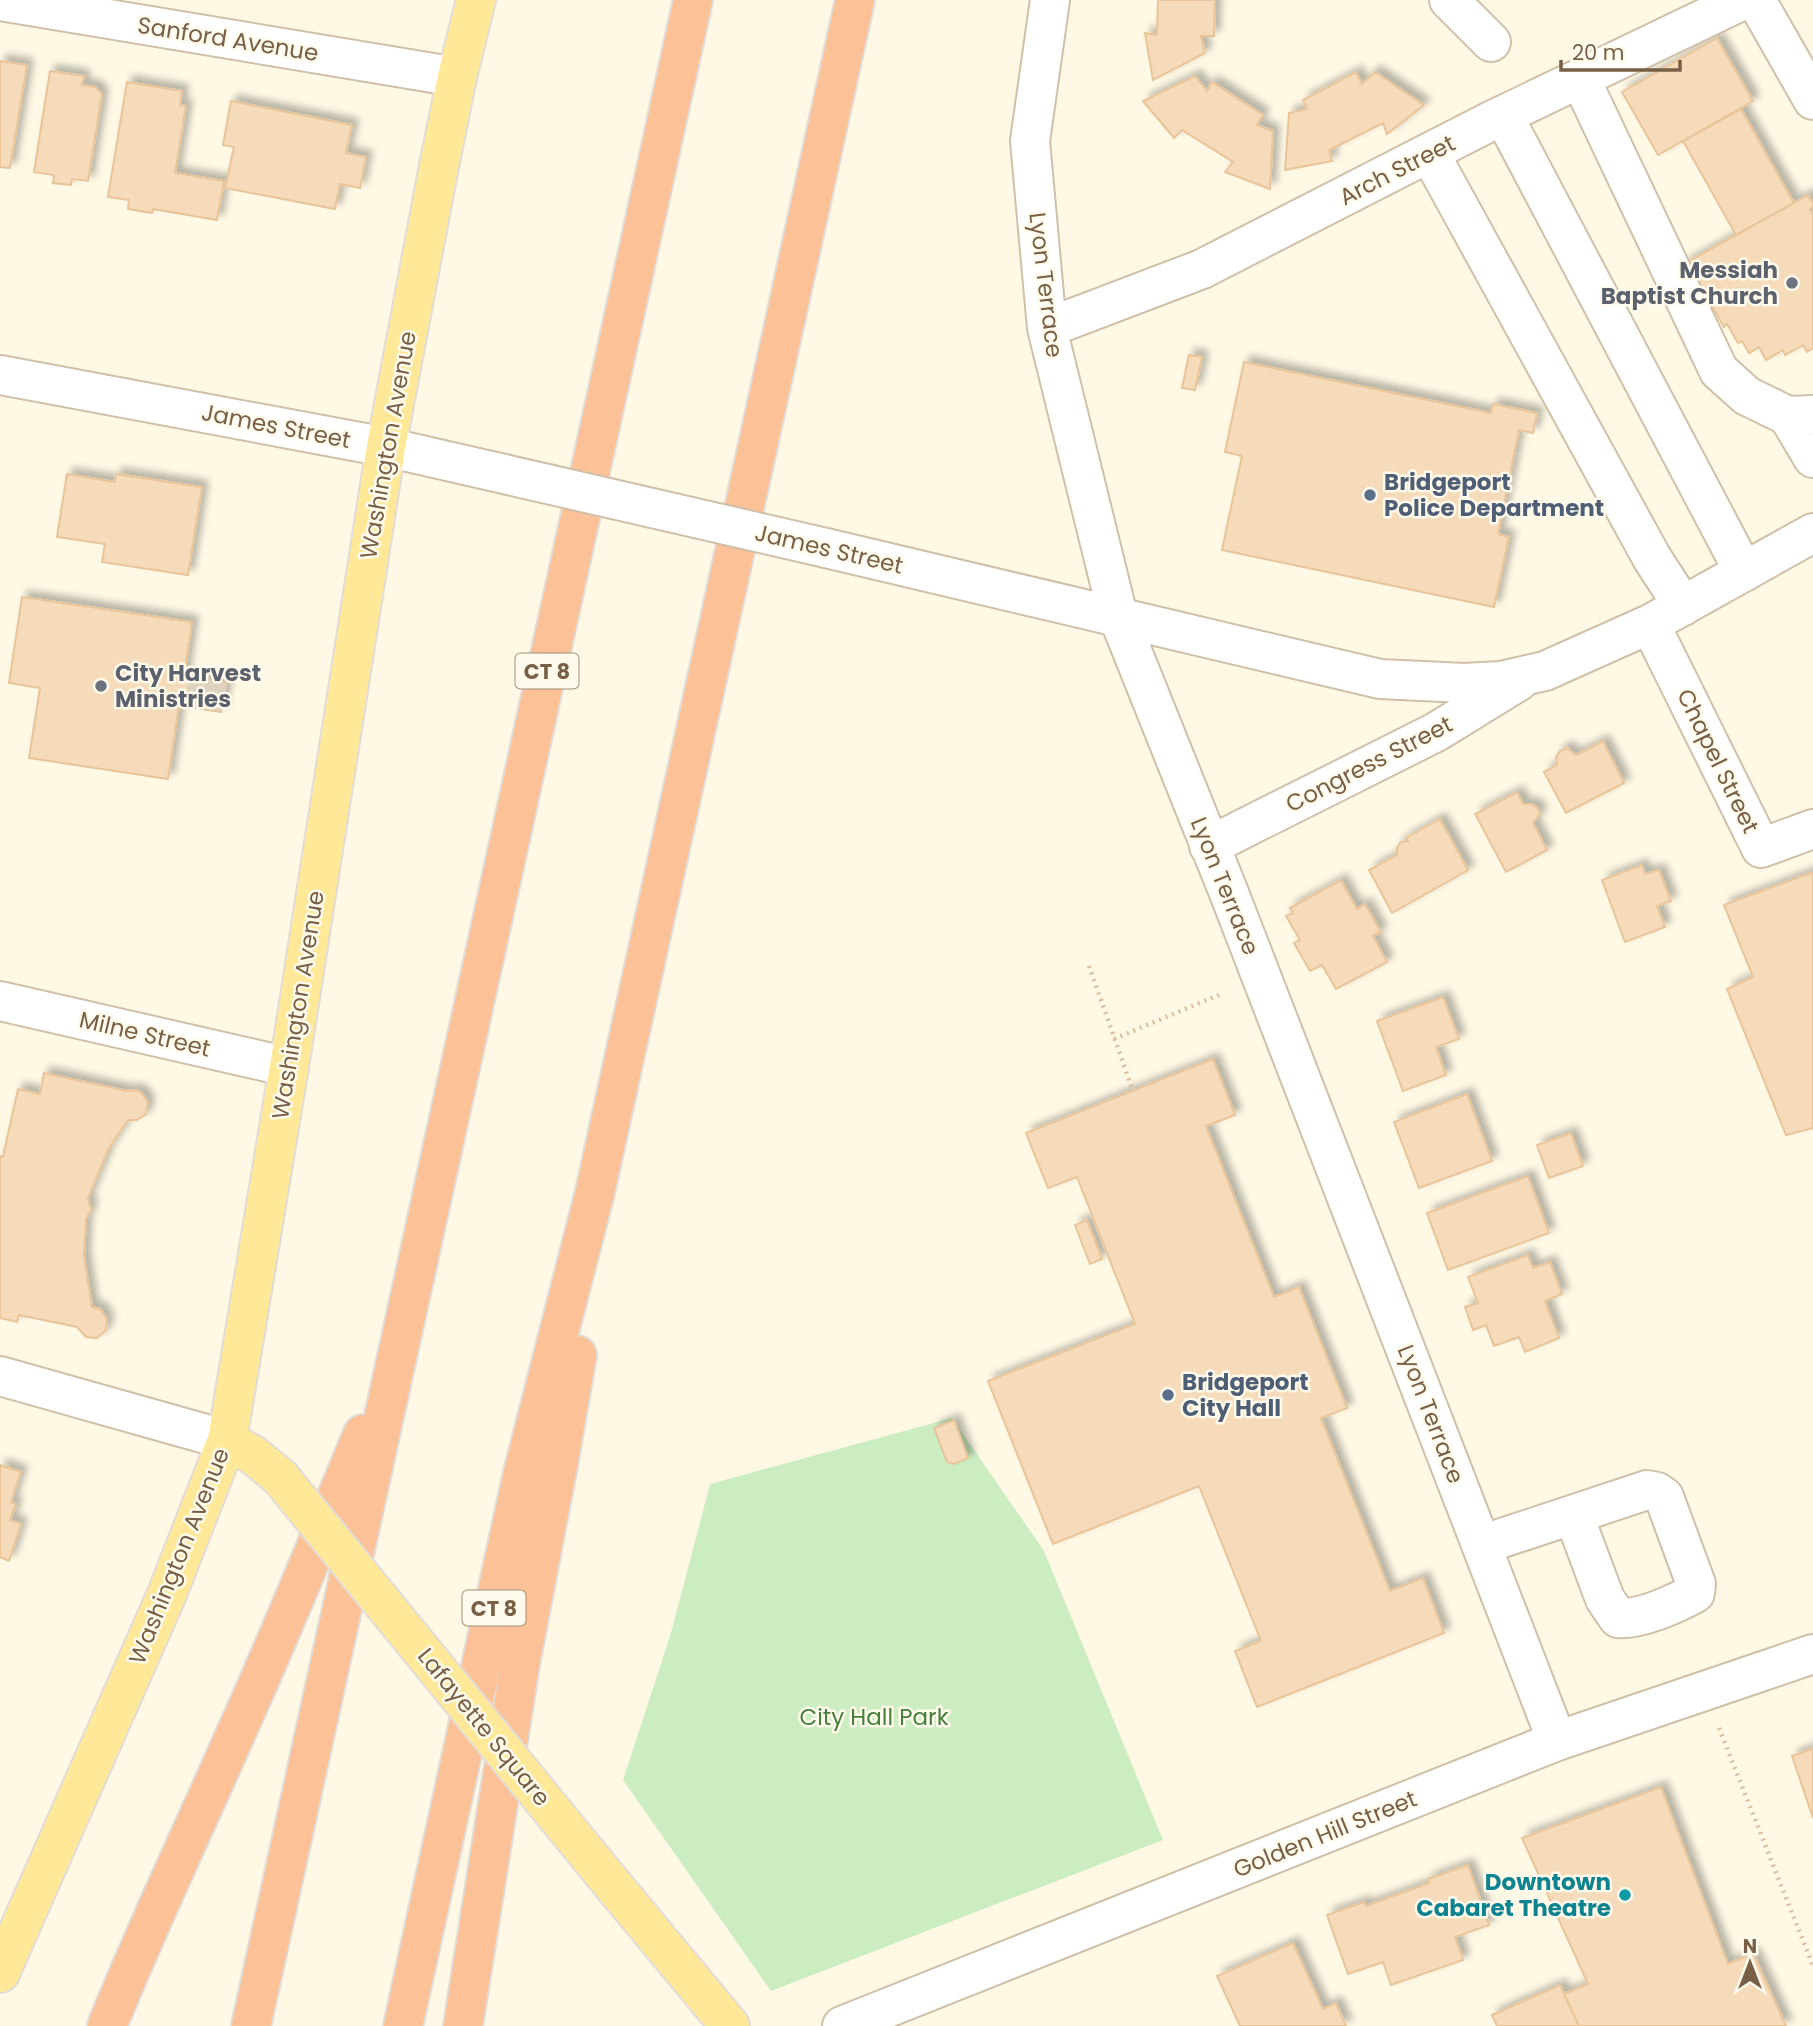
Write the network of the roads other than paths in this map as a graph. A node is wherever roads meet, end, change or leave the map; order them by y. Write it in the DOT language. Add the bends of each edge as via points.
graph roads {
  1 [pos="476,0"];
  2 [pos="693,0"];
  3 [pos="855,0"];
  4 [pos="1050,0"];
  5 [pos="1448,0"];
  6 [pos="1743,0"];
  7 [pos="1756,0"];
  8 [pos="0,1"];
  9 [pos="1492,42"];
  10 [pos="457,77"];
  11 [pos="1580,78"];
  12 [pos="1813,100"];
  13 [pos="1503,115"];
  14 [pos="1430,154"];
  15 [pos="1047,328"];
  16 [pos="0,375"];
  17 [pos="1801,415"];
  18 [pos="386,447"];
  19 [pos="1813,458"];
  20 [pos="1813,533"];
  21 [pos="1744,572"];
  22 [pos="1683,606"];
  23 [pos="1118,616"];
  24 [pos="1650,624"];
  25 [pos="1526,677"];
  26 [pos="1813,829"];
  27 [pos="1209,846"];
  28 [pos="0,1001"];
  29 [pos="289,1067"];
  30 [pos="595,1192"];
  31 [pos="401,1341"];
  32 [pos="0,1376"];
  33 [pos="227,1440"];
  34 [pos="1574,1516"];
  35 [pos="1481,1545"];
  36 [pos="1813,1654"];
  37 [pos="1557,1741"];
  38 [pos="0,1973"];
  39 [pos="107,2026"];
  40 [pos="251,2026"];
  41 [pos="403,2026"];
  42 [pos="463,2026"];
  43 [pos="730,2026"];
  44 [pos="842,2026"];
  1 -- 10 [label="main road, Washington Avenue"];
  2 -- 31 [label="highway, CT 8"];
  3 -- 30 [label="highway, CT 8"];
  4 -- 15 [label="street, Lyon Terrace" via="1030,141"];
  5 -- 9 [label="street"];
  6 -- 11 [label="street, Arch Street"];
  7 -- 12 [label="street"];
  8 -- 10 [label="street, Sanford Avenue"];
  10 -- 18 [label="main road, Washington Avenue"];
  11 -- 13 [label="street, Arch Street"];
  11 -- 17 [label="street" via="1719,370 1747,396"];
  13 -- 14 [label="street, Arch Street"];
  13 -- 21 [label="street"];
  14 -- 15 [label="street, Arch Street" via="1202,269"];
  14 -- 22 [label="street"];
  15 -- 23 [label="street, Lyon Terrace"];
  16 -- 18 [label="street, James Street"];
  17 -- 19 [label="street"];
  18 -- 23 [label="street, James Street, bridge"];
  18 -- 29 [label="main road, Washington Avenue"];
  20 -- 21 [label="street"];
  21 -- 22 [label="street"];
  22 -- 24 [label="street"];
  23 -- 25 [label="street, James Street" via="1380,679 1464,682"];
  23 -- 27 [label="street, Lyon Terrace"];
  24 -- 25 [label="street, James Street"];
  24 -- 26 [label="street, Chapel Street" via="1761,848"];
  25 -- 27 [label="street, Congress Street" via="1436,732"];
  27 -- 35 [label="street, Lyon Terrace"];
  28 -- 29 [label="street, Milne Street"];
  29 -- 33 [label="main road, Washington Avenue"];
  30 -- 41 [label="highway, CT 8" via="523,1473"];
  30 -- 42 [label="highway" via="577,1351 520,1664"];
  31 -- 39 [label="highway" via="284,1623"];
  31 -- 40 [label="highway, CT 8"];
  32 -- 33 [label="street"];
  33 -- 38 [label="main road, Washington Avenue" via="167,1594"];
  33 -- 43 [label="main road, Lafayette Square, bridge" via="280,1477"];
  34 -- 35 [label="street"];
  35 -- 37 [label="street, Lyon Terrace"];
  36 -- 37 [label="street, Golden Hill Street"];
  37 -- 44 [label="street, Golden Hill Street"];
}
